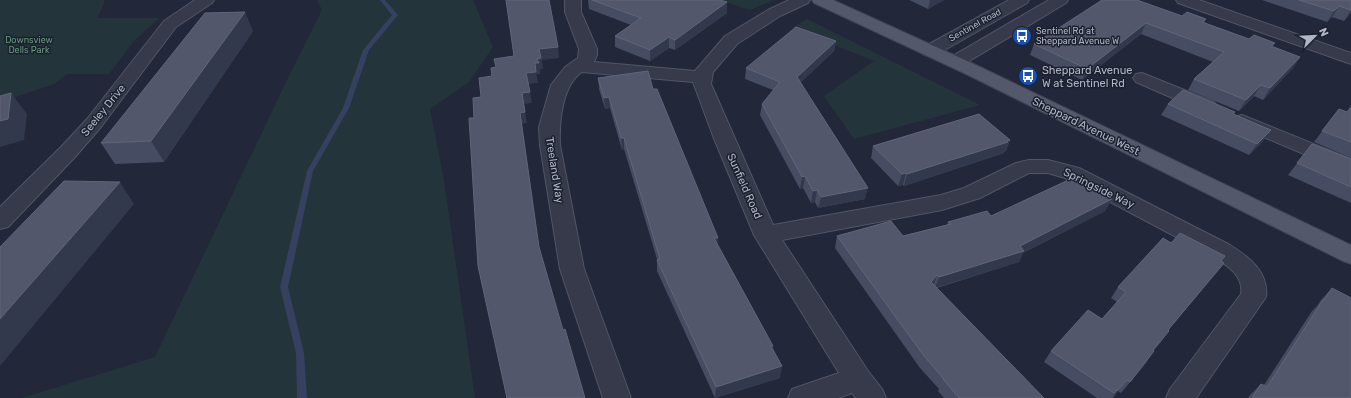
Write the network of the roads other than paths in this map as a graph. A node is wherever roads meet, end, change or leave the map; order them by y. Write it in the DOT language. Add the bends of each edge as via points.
graph roads {
  1 [pos="206,0"];
  2 [pos="573,0"];
  3 [pos="802,0"];
  4 [pos="820,0"];
  5 [pos="1021,0"];
  6 [pos="1060,0"];
  7 [pos="1184,0"];
  8 [pos="930,51"];
  9 [pos="1351,59"];
  10 [pos="955,62"];
  11 [pos="580,66"];
  12 [pos="702,77"];
  13 [pos="1142,78"];
  14 [pos="1351,167"];
  15 [pos="0,222"];
  16 [pos="766,235"];
  17 [pos="1351,255"];
  18 [pos="865,389"];
  19 [pos="617,398"];
  20 [pos="802,398"];
  21 [pos="1180,398"];
  1 -- 15 [label="street, Seeley Drive" via="170,24 94,123"];
  2 -- 11 [label="street" via="573,12 588,49 586,61"];
  3 -- 12 [label="street" via="774,13 731,40 708,65"];
  4 -- 8 [label="main road, Sheppard Avenue West"];
  5 -- 8 [label="street, Sentinel Road"];
  6 -- 10 [label="street, Sentinel Road"];
  7 -- 9 [label="street"];
  8 -- 10 [label="main road, Sheppard Avenue West"];
  10 -- 17 [label="main road, Sheppard Avenue West"];
  11 -- 12 [label="street"];
  11 -- 19 [label="street, Treeland Way" via="571,71 560,85 549,127 550,145 572,269"];
  12 -- 16 [label="street, Sunfield Road" via="702,84 722,136"];
  13 -- 14 [label="street"];
  16 -- 18 [label="street, Sunfield Road"];
  16 -- 21 [label="street, Springside Way" via="942,202 972,193 1030,166 1049,166 1072,173 1222,251 1241,264 1251,277 1256,288 1253,297"];
  18 -- 20 [label="street"];
}
